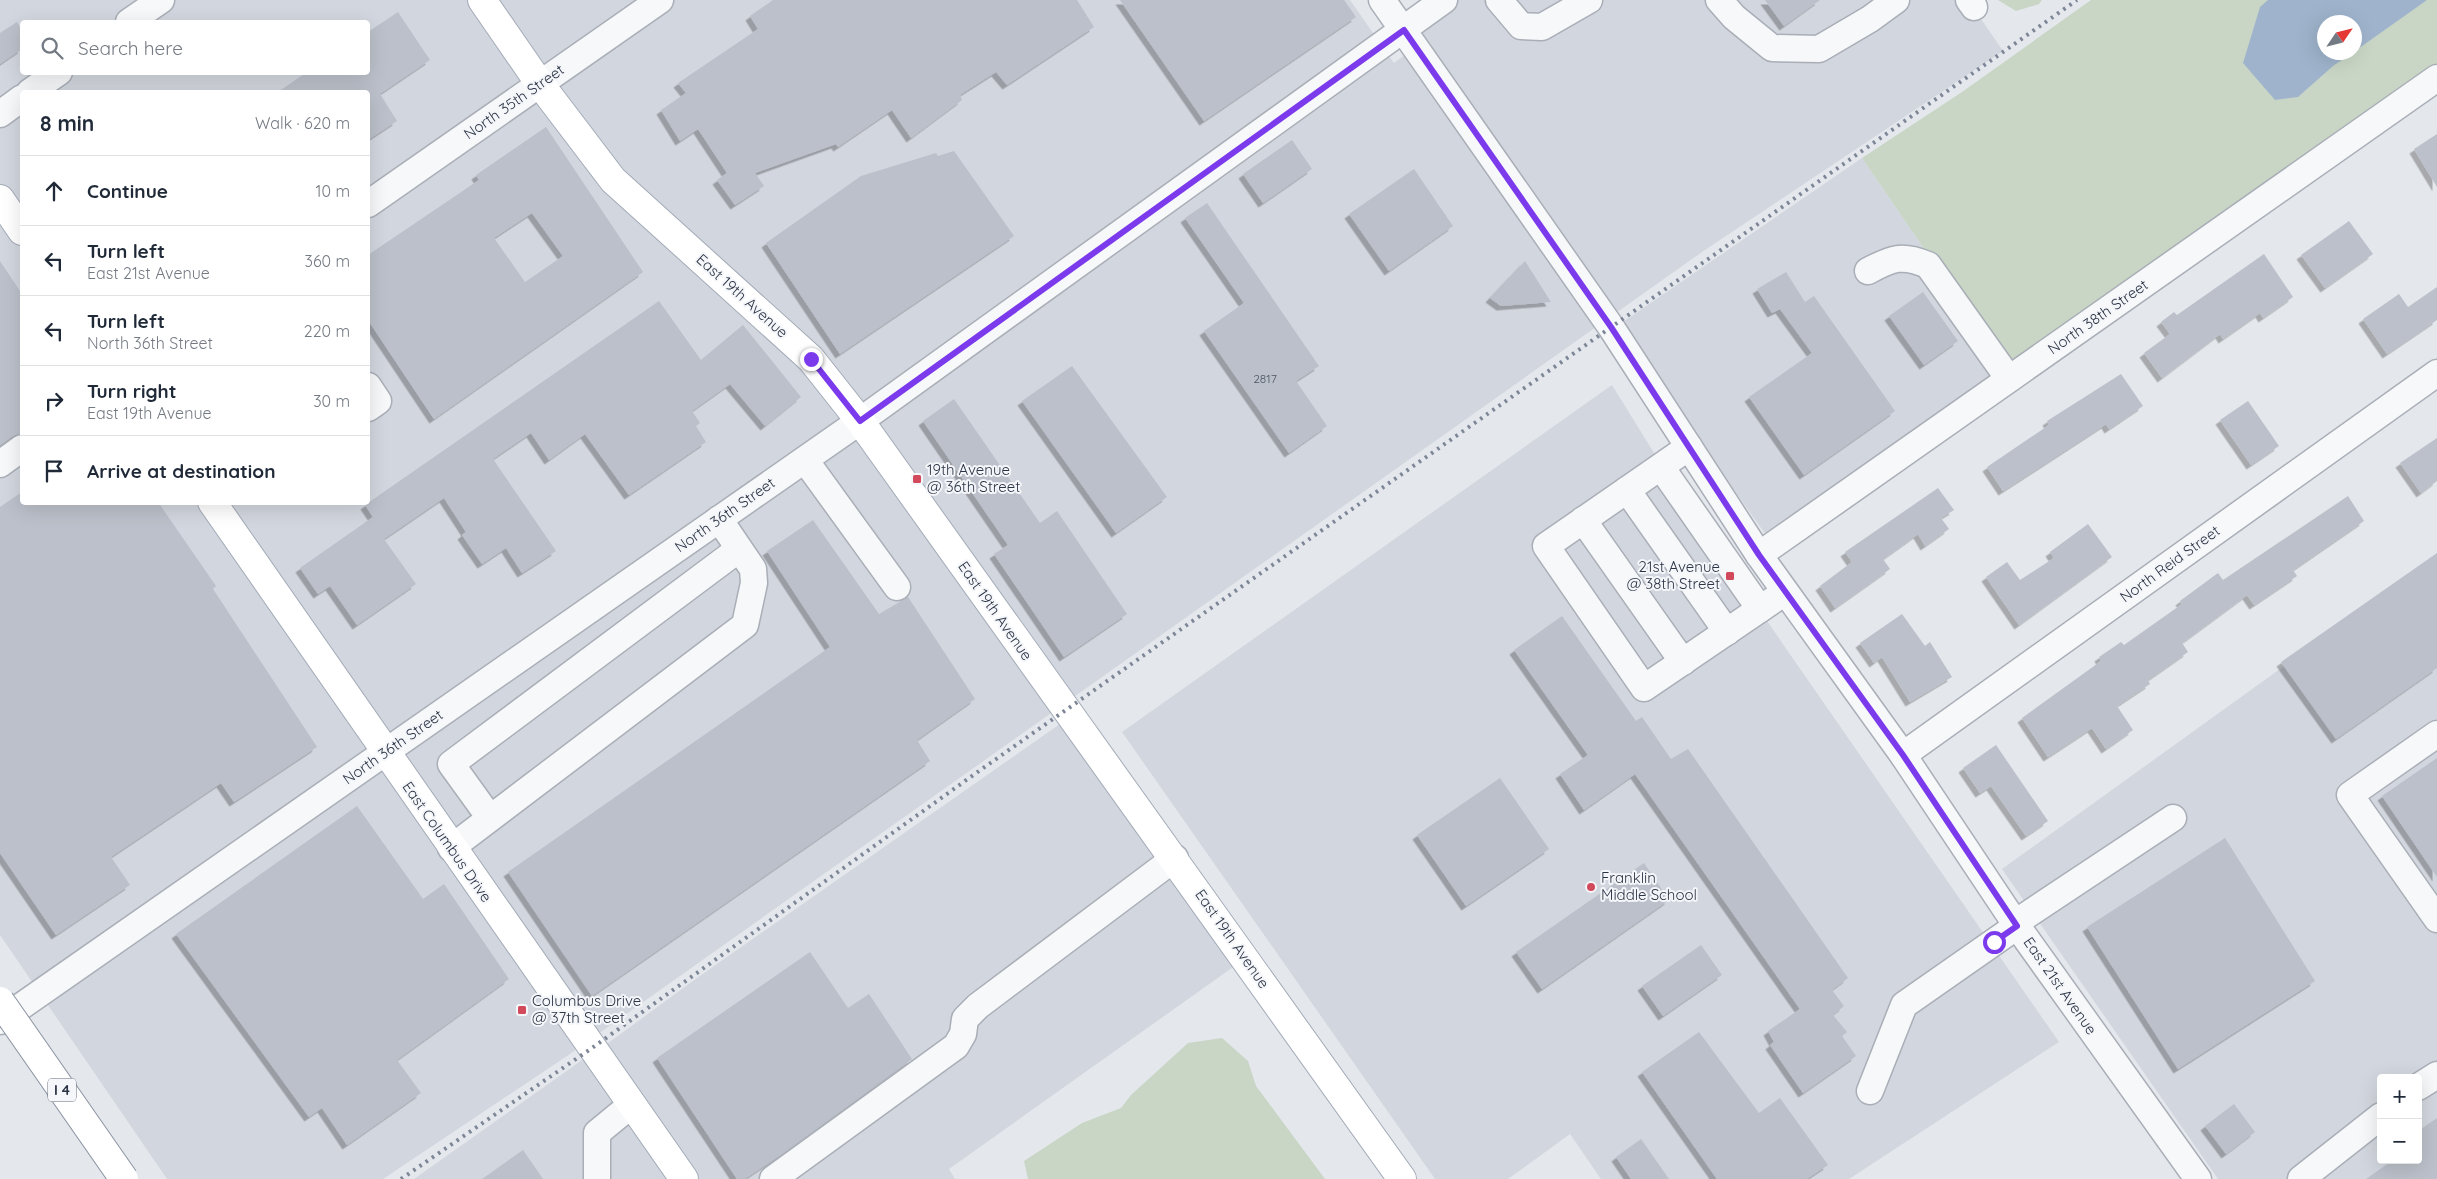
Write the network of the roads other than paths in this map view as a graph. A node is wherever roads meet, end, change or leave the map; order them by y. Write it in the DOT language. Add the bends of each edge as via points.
graph roads {
  1 [pos="161,0"];
  2 [pos="482,0"];
  3 [pos="660,0"];
  4 [pos="1382,0"];
  5 [pos="1444,0"];
  6 [pos="1500,0"];
  7 [pos="1589,0"];
  8 [pos="1720,0"];
  9 [pos="1896,0"];
  10 [pos="132,20"];
  11 [pos="1404,30"];
  12 [pos="55,75"];
  13 [pos="2437,78"];
  14 [pos="540,84"];
  15 [pos="33,90"];
  16 [pos="20,99"];
  17 [pos="0,114"];
  18 [pos="0,200"];
  19 [pos="370,203"];
  20 [pos="20,229"];
  21 [pos="1868,271"];
  22 [pos="2437,373"];
  23 [pos="2009,379"];
  24 [pos="370,389"];
  25 [pos="370,407"];
  26 [pos="860,421"];
  27 [pos="1689,447"];
  28 [pos="20,449"];
  29 [pos="805,460"];
  30 [pos="0,464"];
  31 [pos="1661,466"];
  32 [pos="1627,490"];
  33 [pos="219,505"];
  34 [pos="719,519"];
  35 [pos="1584,520"];
  36 [pos="739,549"];
  37 [pos="1759,555"];
  38 [pos="897,587"];
  39 [pos="1785,592"];
  40 [pos="1760,609"];
  41 [pos="1726,632"];
  42 [pos="1683,662"];
  43 [pos="2437,734"];
  44 [pos="384,753"];
  45 [pos="1903,755"];
  46 [pos="490,818"];
  47 [pos="2173,818"];
  48 [pos="451,848"];
  49 [pos="1175,858"];
  50 [pos="2437,919"];
  51 [pos="2016,924"];
  52 [pos="0,1001"];
  53 [pos="0,1020"];
  54 [pos="2437,1075"];
  55 [pos="2422,1084"];
  56 [pos="1870,1092"];
  57 [pos="632,1104"];
  58 [pos="2377,1119"];
  59 [pos="124,1179"];
  60 [pos="596,1179"];
  61 [pos="684,1179"];
  62 [pos="773,1179"];
  63 [pos="1402,1179"];
  64 [pos="2198,1179"];
  65 [pos="2301,1179"];
  1 -- 10 [label="street"];
  2 -- 14 [label="main road, East 19th Avenue"];
  3 -- 14 [label="street, North 35th Street"];
  4 -- 11 [label="street, East 21st Avenue"];
  5 -- 11 [label="street, North 36th Street"];
  6 -- 7 [label="street" via="1521,26 1542,27"];
  8 -- 9 [label="street" via="1734,17 1772,48 1819,49"];
  11 -- 26 [label="street, North 36th Street"];
  11 -- 27 [label="street, East 21st Avenue" via="1611,327"];
  12 -- 15 [label="street"];
  13 -- 23 [label="street, North 38th Street"];
  14 -- 19 [label="street, North 35th Street"];
  14 -- 26 [label="main road, East 19th Avenue" via="614,180 811,359"];
  16 -- 17 [label="street"];
  18 -- 20 [label="main road"];
  21 -- 23 [label="street" via="1900,257 1928,265"];
  22 -- 45 [label="street, North Reid Street"];
  23 -- 37 [label="street, North 38th Street"];
  24 -- 25 [label="street" via="378,401"];
  26 -- 29 [label="street, North 36th Street"];
  26 -- 49 [label="main road, East 19th Avenue" via="1041,677"];
  27 -- 31 [label="street"];
  27 -- 37 [label="street, East 21st Avenue"];
  28 -- 30 [label="street"];
  29 -- 34 [label="street, North 36th Street"];
  29 -- 38 [label="street"];
  31 -- 32 [label="street"];
  31 -- 40 [label="street"];
  32 -- 35 [label="street"];
  32 -- 41 [label="street"];
  33 -- 44 [label="main road, East Columbus Drive"];
  34 -- 36 [label="street"];
  34 -- 44 [label="street, North 36th Street"];
  35 -- 42 [label="street"];
  35 -- 42 [label="street" via="1546,546 1644,688"];
  36 -- 46 [label="street" via="753,569 754,583 746,625"];
  36 -- 46 [label="street" via="451,764"];
  37 -- 39 [label="street, East 21st Avenue"];
  39 -- 40 [label="street"];
  39 -- 45 [label="street, East 21st Avenue"];
  40 -- 41 [label="street"];
  41 -- 42 [label="street"];
  43 -- 50 [label="street" via="2350,795"];
  44 -- 48 [label="main road, East Columbus Drive"];
  44 -- 53 [label="street, North 36th Street"];
  45 -- 51 [label="street, East 21st Avenue"];
  46 -- 48 [label="street"];
  47 -- 51 [label="street"];
  48 -- 57 [label="main road, East Columbus Drive"];
  49 -- 62 [label="street" via="978,1006 965,1019 963,1034 956,1046"];
  49 -- 63 [label="main road, East 19th Avenue"];
  51 -- 56 [label="street" via="1904,1005"];
  51 -- 64 [label="street, East 21st Avenue"];
  52 -- 59 [label="main road, I 4, bridge"];
  54 -- 55 [label="street"];
  57 -- 60 [label="street" via="597,1133"];
  57 -- 61 [label="main road, East Columbus Drive"];
  58 -- 65 [label="street"];
}
